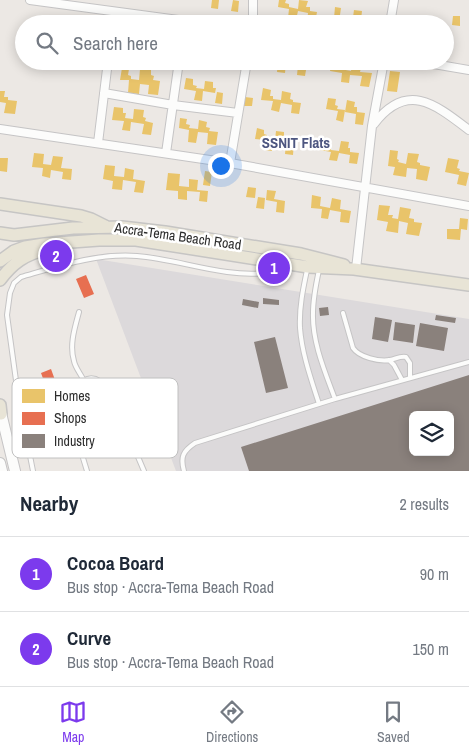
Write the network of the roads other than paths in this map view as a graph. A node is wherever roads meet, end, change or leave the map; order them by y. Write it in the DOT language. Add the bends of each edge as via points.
graph roads {
  1 [pos="30,0"];
  2 [pos="253,0"];
  3 [pos="394,0"];
  4 [pos="114,12"];
  5 [pos="114,15"];
  6 [pos="135,15"];
  7 [pos="253,15"];
  8 [pos="392,15"];
  9 [pos="454,67"];
  10 [pos="107,70"];
  11 [pos="178,70"];
  12 [pos="245,70"];
  13 [pos="382,70"];
  14 [pos="469,70"];
  15 [pos="104,93"];
  16 [pos="173,105"];
  17 [pos="238,113"];
  18 [pos="372,126"];
  19 [pos="0,129"];
  20 [pos="469,130"];
  21 [pos="98,143"];
  22 [pos="166,153"];
  23 [pos="230,163"];
  24 [pos="366,188"];
  25 [pos="0,204"];
  26 [pos="469,206"];
  27 [pos="106,227"];
  28 [pos="0,233"];
  29 [pos="80,240"];
  30 [pos="0,261"];
  31 [pos="292,264"];
  32 [pos="308,267"];
  33 [pos="320,268"];
  34 [pos="355,269"];
  35 [pos="0,280"];
  36 [pos="469,285"];
  37 [pos="80,312"];
  38 [pos="343,313"];
  39 [pos="389,360"];
  40 [pos="469,362"];
  41 [pos="16,378"];
  42 [pos="83,378"];
  43 [pos="410,378"];
  44 [pos="402,380"];
  45 [pos="335,399"];
  46 [pos="319,404"];
  47 [pos="0,410"];
  48 [pos="30,458"];
  49 [pos="83,458"];
  50 [pos="139,458"];
  51 [pos="0,463"];
  52 [pos="2,471"];
  53 [pos="15,471"];
  54 [pos="33,471"];
  55 [pos="87,471"];
  56 [pos="144,471"];
  57 [pos="184,471"];
  1 -- 4 [label="street"];
  2 -- 7 [label="street"];
  3 -- 8 [label="street"];
  4 -- 5 [label="street"];
  4 -- 6 [label="street"];
  9 -- 14 [label="street"];
  10 -- 15 [label="street"];
  11 -- 16 [label="street"];
  12 -- 17 [label="street"];
  13 -- 18 [label="street"];
  15 -- 16 [label="street"];
  15 -- 21 [label="street"];
  16 -- 17 [label="street"];
  16 -- 22 [label="street"];
  17 -- 23 [label="street"];
  18 -- 20 [label="street" via="396,104 417,100 431,103"];
  18 -- 24 [label="street"];
  19 -- 21 [label="street"];
  21 -- 22 [label="street"];
  22 -- 23 [label="street"];
  23 -- 24 [label="street"];
  24 -- 26 [label="street"];
  24 -- 34 [label="street"];
  25 -- 27 [label="main road" via="82,216"];
  27 -- 28 [label="main road, Accra-Tema Beach Road" via="14,235"];
  27 -- 34 [label="main road, Accra-Tema Beach Road" via="165,232 301,254"];
  29 -- 30 [label="main road, Accra-Tema Beach Road" via="25,247"];
  29 -- 31 [label="main road, Accra-Tema Beach Road" via="136,240"];
  29 -- 35 [label="main road" via="67,246 34,252 21,259"];
  31 -- 32 [label="main road, Accra-Tema Beach Road"];
  31 -- 41 [label="lane" via="267,273 242,274 162,259 109,256 81,260 21,277 10,293 7,315"];
  32 -- 33 [label="main road, Accra-Tema Beach Road"];
  32 -- 46 [label="lane" via="300,326 308,370"];
  33 -- 34 [label="main road, Accra-Tema Beach Road"];
  33 -- 45 [label="lane" via="314,298 314,329"];
  34 -- 36 [label="main road, Accra-Tema Beach Road"];
  37 -- 42 [label="lane" via="72,348"];
  38 -- 39 [label="lane" via="356,352 364,357"];
  39 -- 43 [label="lane" via="406,357 410,363"];
  39 -- 44 [label="lane"];
  40 -- 43 [label="lane"];
  43 -- 44 [label="lane"];
  44 -- 45 [label="lane"];
  45 -- 46 [label="lane"];
  46 -- 57 [label="lane" via="195,443 186,449 182,458"];
  47 -- 53 [label="main road"];
  48 -- 54 [label="lane"];
  49 -- 55 [label="lane"];
  50 -- 56 [label="lane"];
  51 -- 52 [label="main road"];
}
